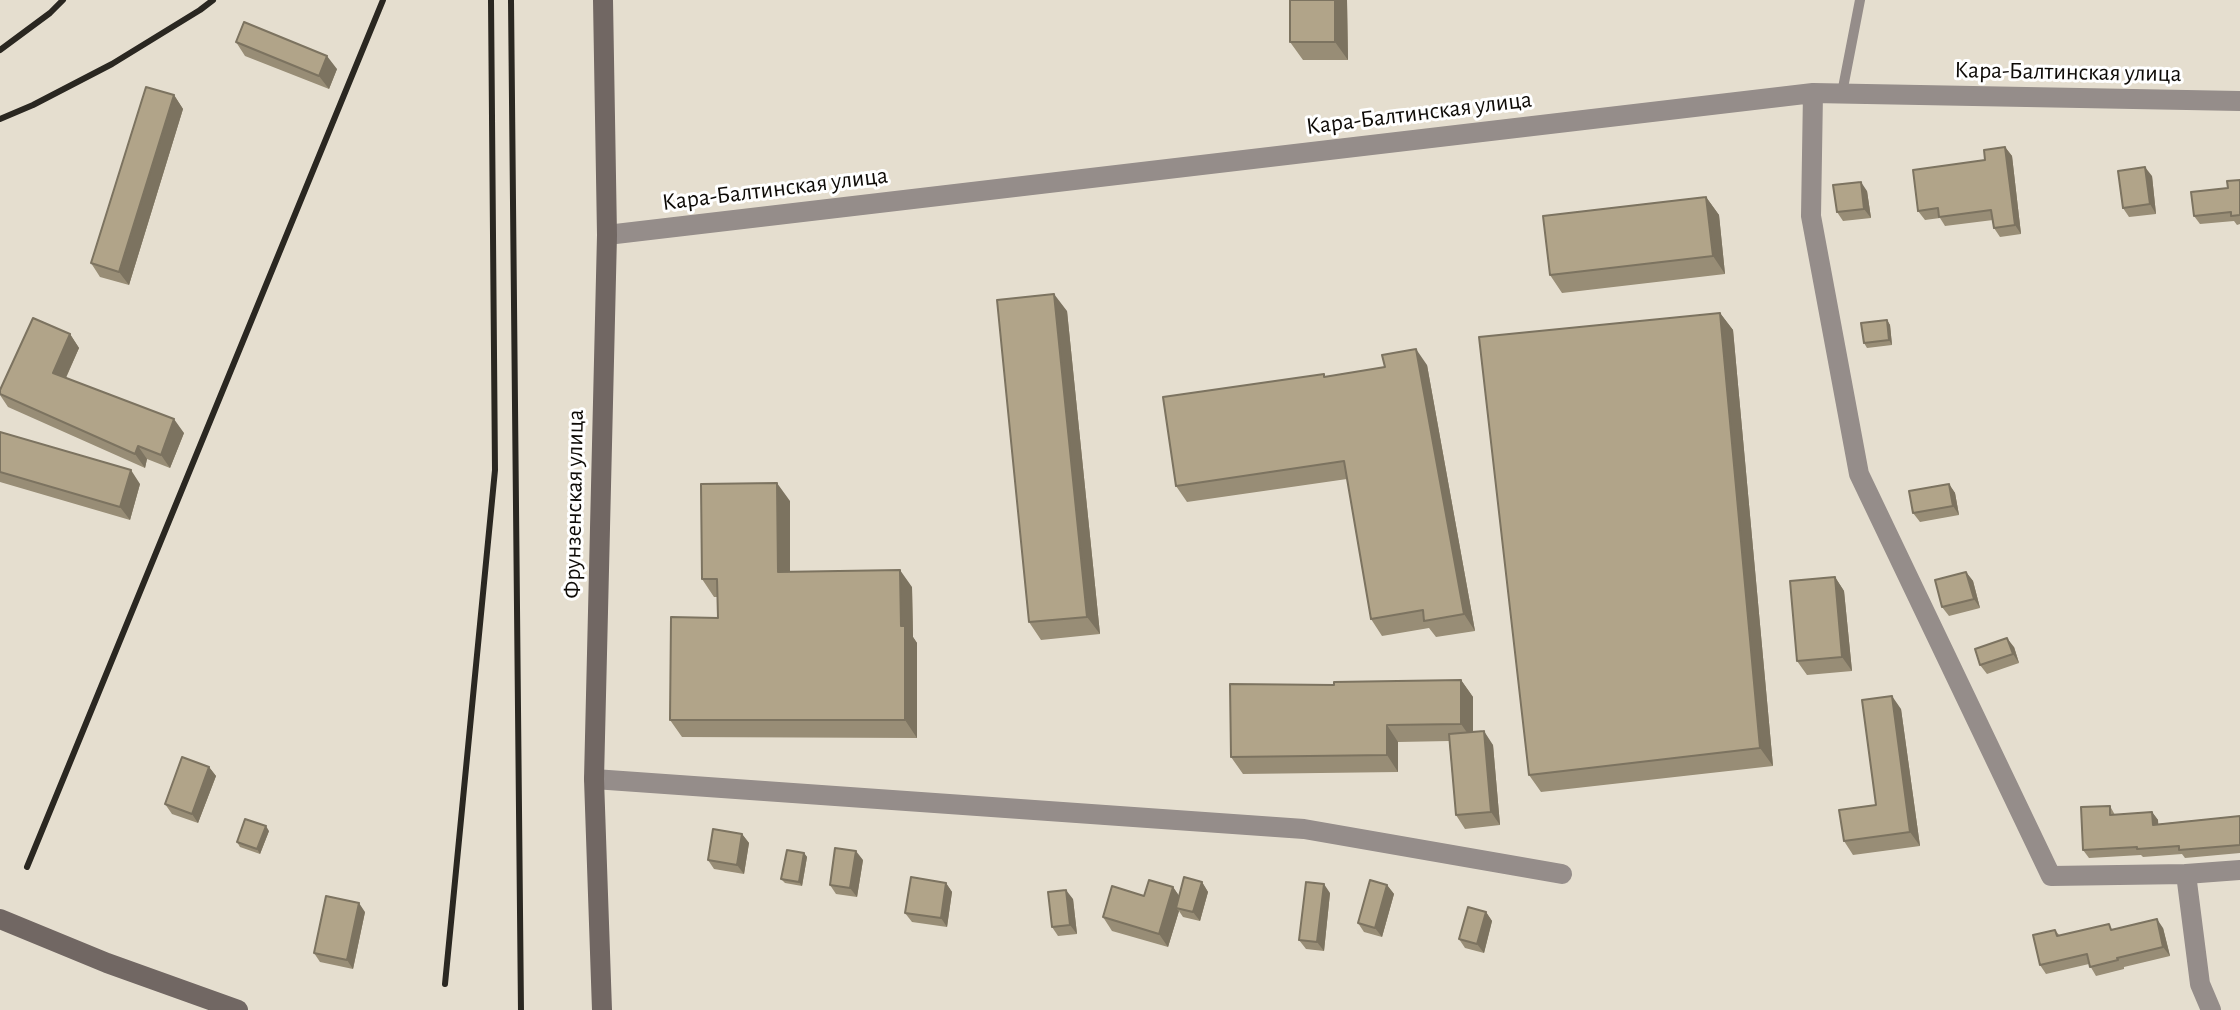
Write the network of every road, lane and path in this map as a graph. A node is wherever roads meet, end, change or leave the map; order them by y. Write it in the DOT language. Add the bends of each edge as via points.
graph roads {
  1 [pos="603,0"];
  2 [pos="1860,0"];
  3 [pos="1813,93"];
  4 [pos="1842,93"];
  5 [pos="2240,101"];
  6 [pos="607,235"];
  7 [pos="594,779"];
  8 [pos="2240,870"];
  9 [pos="1562,874"];
  10 [pos="2186,874"];
  11 [pos="0,919"];
  12 [pos="238,1010"];
  13 [pos="602,1010"];
  14 [pos="2211,1010"];
  1 -- 6 [label="street, Фрунзенская улица"];
  2 -- 4 [label="lane"];
  3 -- 4 [label="street, Кара-Балтинская улица"];
  3 -- 6 [label="street, Кара-Балтинская улица"];
  3 -- 10 [label="street" via="1811,216 1859,474 2051,876"];
  4 -- 5 [label="street, Кара-Балтинская улица"];
  6 -- 7 [label="street, Фрунзенская улица"];
  7 -- 9 [label="street" via="1304,829"];
  7 -- 13 [label="street, Фрунзенская улица"];
  8 -- 10 [label="street"];
  10 -- 14 [label="street" via="2200,984"];
  11 -- 12 [label="street"];
}
